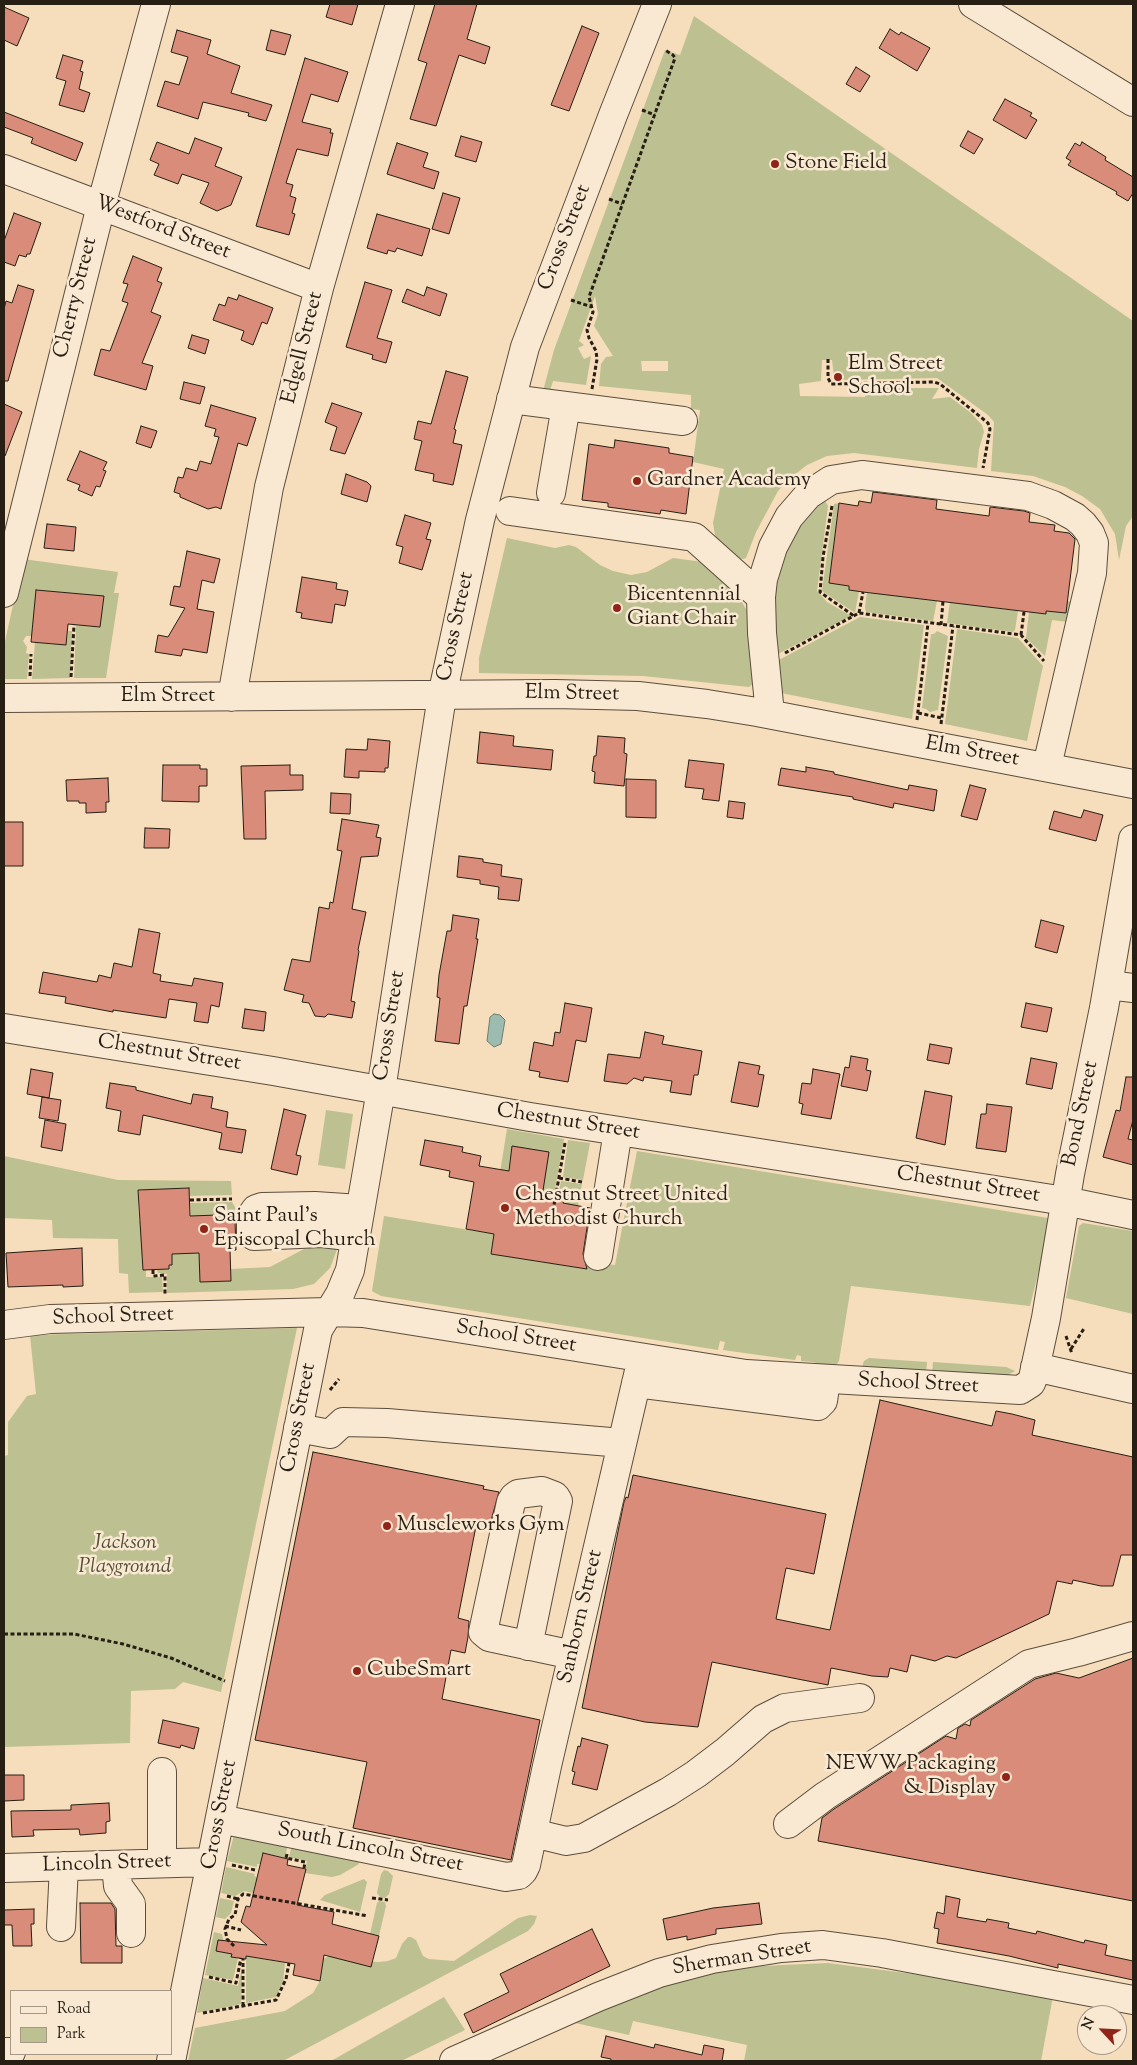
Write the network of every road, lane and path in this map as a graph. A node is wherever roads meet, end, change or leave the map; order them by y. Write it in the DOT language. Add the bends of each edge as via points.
graph roads {
  1 [pos="156,4"];
  2 [pos="400,4"];
  3 [pos="657,4"];
  4 [pos="973,4"];
  5 [pos="665,50"];
  6 [pos="1133,102"];
  7 [pos="642,110"];
  8 [pos="655,114"];
  9 [pos="4,169"];
  10 [pos="608,199"];
  11 [pos="622,204"];
  12 [pos="100,206"];
  13 [pos="319,288"];
  14 [pos="571,300"];
  15 [pos="593,307"];
  16 [pos="828,359"];
  17 [pos="511,399"];
  18 [pos="577,407"];
  19 [pos="683,421"];
  20 [pos="821,486"];
  21 [pos="979,491"];
  22 [pos="551,493"];
  23 [pos="510,511"];
  24 [pos="13,515"];
  25 [pos="863,592"];
  26 [pos="4,593"];
  27 [pos="761,597"];
  28 [pos="943,602"];
  29 [pos="1024,612"];
  30 [pos="859,613"];
  31 [pos="854,616"];
  32 [pos="928,623"];
  33 [pos="940,625"];
  34 [pos="954,626"];
  35 [pos="68,628"];
  36 [pos="1021,636"];
  37 [pos="31,654"];
  38 [pos="1044,661"];
  39 [pos="765,663"];
  40 [pos="71,680"];
  41 [pos="30,681"];
  42 [pos="442,696"];
  43 [pos="232,697"];
  44 [pos="4,698"];
  45 [pos="918,713"];
  46 [pos="770,714"];
  47 [pos="942,718"];
  48 [pos="916,723"];
  49 [pos="940,727"];
  50 [pos="1046,766"];
  51 [pos="1133,784"];
  52 [pos="1133,839"];
  53 [pos="1121,987"];
  54 [pos="4,1028"];
  55 [pos="381,1090"];
  56 [pos="618,1131"];
  57 [pos="566,1137"];
  58 [pos="559,1178"];
  59 [pos="582,1182"];
  60 [pos="232,1199"];
  61 [pos="190,1200"];
  62 [pos="1065,1201"];
  63 [pos="360,1209"];
  64 [pos="553,1211"];
  65 [pos="1133,1215"];
  66 [pos="356,1237"];
  67 [pos="598,1256"];
  68 [pos="152,1270"];
  69 [pos="165,1296"];
  70 [pos="328,1312"];
  71 [pos="4,1325"];
  72 [pos="1085,1328"];
  73 [pos="1070,1350"];
  74 [pos="639,1371"];
  75 [pos="1031,1377"];
  76 [pos="339,1379"];
  77 [pos="1133,1389"];
  78 [pos="325,1395"];
  79 [pos="298,1428"];
  80 [pos="622,1443"];
  81 [pos="4,1634"];
  82 [pos="1133,1636"];
  83 [pos="528,1646"];
  84 [pos="573,1655"];
  85 [pos="227,1682"];
  86 [pos="860,1698"];
  87 [pos="162,1772"];
  88 [pos="220,1819"];
  89 [pos="788,1824"];
  90 [pos="533,1833"];
  91 [pos="286,1858"];
  92 [pos="218,1862"];
  93 [pos="162,1863"];
  94 [pos="116,1864"];
  95 [pos="64,1866"];
  96 [pos="4,1868"];
  97 [pos="304,1868"];
  98 [pos="256,1870"];
  99 [pos="519,1875"];
  100 [pos="226,1896"];
  101 [pos="238,1898"];
  102 [pos="372,1898"];
  103 [pos="388,1900"];
  104 [pos="368,1916"];
  105 [pos="226,1926"];
  106 [pos="61,1927"];
  107 [pos="241,1930"];
  108 [pos="131,1933"];
  109 [pos="234,1946"];
  110 [pos="289,1963"];
  111 [pos="201,1975"];
  112 [pos="1133,2000"];
  113 [pos="243,2006"];
  114 [pos="201,2013"];
  115 [pos="172,2052"];
  116 [pos="467,2060"];
  1 -- 12 [label="street, Cherry Street"];
  2 -- 13 [label="street, Edgell Street"];
  3 -- 17 [label="street, Cross Street" via="549,282 525,347"];
  4 -- 6 [label="street"];
  5 -- 8 [label="path" via="675,58"];
  7 -- 8 [label="path"];
  8 -- 11 [label="path"];
  9 -- 12 [label="street, Westford Street"];
  10 -- 11 [label="path"];
  11 -- 15 [label="path" via="591,288 589,297"];
  12 -- 13 [label="street, Westford Street"];
  12 -- 24 [label="street, Cherry Street"];
  13 -- 43 [label="street, Edgell Street" via="269,487"];
  14 -- 15 [label="path"];
  15 -- 18 [label="path" via="588,330 597,359"];
  16 -- 21 [label="path" via="831,384 934,382 979,415 990,429"];
  17 -- 18 [label="street"];
  17 -- 42 [label="street, Cross Street" via="480,520"];
  18 -- 19 [label="street"];
  18 -- 22 [label="street"];
  20 -- 21 [label="street" via="862,475"];
  20 -- 27 [label="street" via="796,508 781,532 767,564"];
  20 -- 31 [label="path" via="832,505 820,592"];
  21 -- 50 [label="street" via="1028,496 1053,505 1083,524 1094,543 1092,573"];
  23 -- 27 [label="street" via="694,537"];
  24 -- 26 [label="street, Cherry Street"];
  25 -- 30 [label="path"];
  27 -- 39 [label="street"];
  28 -- 33 [label="path"];
  29 -- 36 [label="path"];
  30 -- 31 [label="path"];
  30 -- 32 [label="path"];
  31 -- 39 [label="path"];
  32 -- 33 [label="path"];
  32 -- 45 [label="path"];
  33 -- 34 [label="path"];
  34 -- 36 [label="path"];
  34 -- 47 [label="path"];
  35 -- 40 [label="path" via="74,627"];
  36 -- 38 [label="path"];
  37 -- 41 [label="path"];
  39 -- 46 [label="street"];
  42 -- 43 [label="street, Elm Street"];
  42 -- 46 [label="street, Elm Street" via="638,696"];
  42 -- 55 [label="street, Cross Street"];
  43 -- 44 [label="street, Elm Street"];
  45 -- 47 [label="path"];
  45 -- 48 [label="path"];
  46 -- 50 [label="street, Elm Street"];
  47 -- 49 [label="path"];
  50 -- 51 [label="street, Elm Street"];
  52 -- 53 [label="street, Bond Street"];
  53 -- 62 [label="street, Bond Street"];
  54 -- 55 [label="street, Chestnut Street"];
  55 -- 56 [label="street, Chestnut Street"];
  55 -- 63 [label="street, Cross Street"];
  56 -- 62 [label="street, Chestnut Street"];
  56 -- 67 [label="street"];
  57 -- 58 [label="path"];
  58 -- 59 [label="path"];
  58 -- 64 [label="path"];
  60 -- 61 [label="path"];
  62 -- 65 [label="street, Chestnut Street"];
  62 -- 75 [label="street, Bond Street" via="1046,1318"];
  63 -- 66 [label="street, Cross Street"];
  63 -- 66 [label="street" via="262,1207 251,1216 251,1234 254,1236 322,1233"];
  66 -- 70 [label="street, Cross Street" via="350,1270"];
  68 -- 69 [label="path" via="153,1276 165,1275"];
  70 -- 71 [label="street, School Street" via="50,1320"];
  70 -- 74 [label="street, School Street" via="363,1313"];
  70 -- 79 [label="street, Cross Street" via="318,1330"];
  72 -- 73 [label="path"];
  74 -- 75 [label="street, School Street" via="746,1374 1014,1391"];
  74 -- 80 [label="street, Sanborn Street"];
  75 -- 77 [label="street"];
  76 -- 78 [label="path"];
  79 -- 80 [label="street" via="330,1434 343,1422 387,1424"];
  79 -- 88 [label="street, Cross Street"];
  80 -- 84 [label="street, Sanborn Street"];
  81 -- 85 [label="path" via="74,1634 123,1644 171,1658"];
  82 -- 89 [label="street" via="1029,1664 825,1796"];
  83 -- 83 [label="street" via="488,1638 483,1632 511,1502 518,1494 542,1491 555,1496 558,1501"];
  83 -- 84 [label="street"];
  84 -- 90 [label="street, Sanborn Street"];
  86 -- 90 [label="street" via="785,1708 763,1719 725,1752 668,1792 584,1838 566,1841"];
  87 -- 93 [label="street"];
  88 -- 92 [label="street, Cross Street"];
  88 -- 99 [label="street, South Lincoln Street" via="506,1877"];
  90 -- 99 [label="street, Sanborn Street" via="526,1865"];
  91 -- 97 [label="path" via="305,1862"];
  92 -- 93 [label="street, Lincoln Street"];
  92 -- 98 [label="path"];
  92 -- 115 [label="street, Cross Street"];
  93 -- 94 [label="street, Lincoln Street"];
  94 -- 95 [label="street, Lincoln Street"];
  94 -- 108 [label="street" via="118,1886 131,1904"];
  95 -- 96 [label="street, Lincoln Street"];
  95 -- 106 [label="street"];
  100 -- 101 [label="path"];
  101 -- 104 [label="path" via="245,1894"];
  101 -- 105 [label="path" via="235,1915"];
  102 -- 103 [label="path"];
  105 -- 107 [label="path"];
  105 -- 109 [label="path" via="227,1940"];
  110 -- 113 [label="path" via="278,1998 272,2002"];
  111 -- 113 [label="path" via="236,1983 242,1959"];
  112 -- 116 [label="street, Sherman Street" via="823,1945 781,1948 712,1959 659,1973 598,1997"];
  113 -- 114 [label="path"];
}
